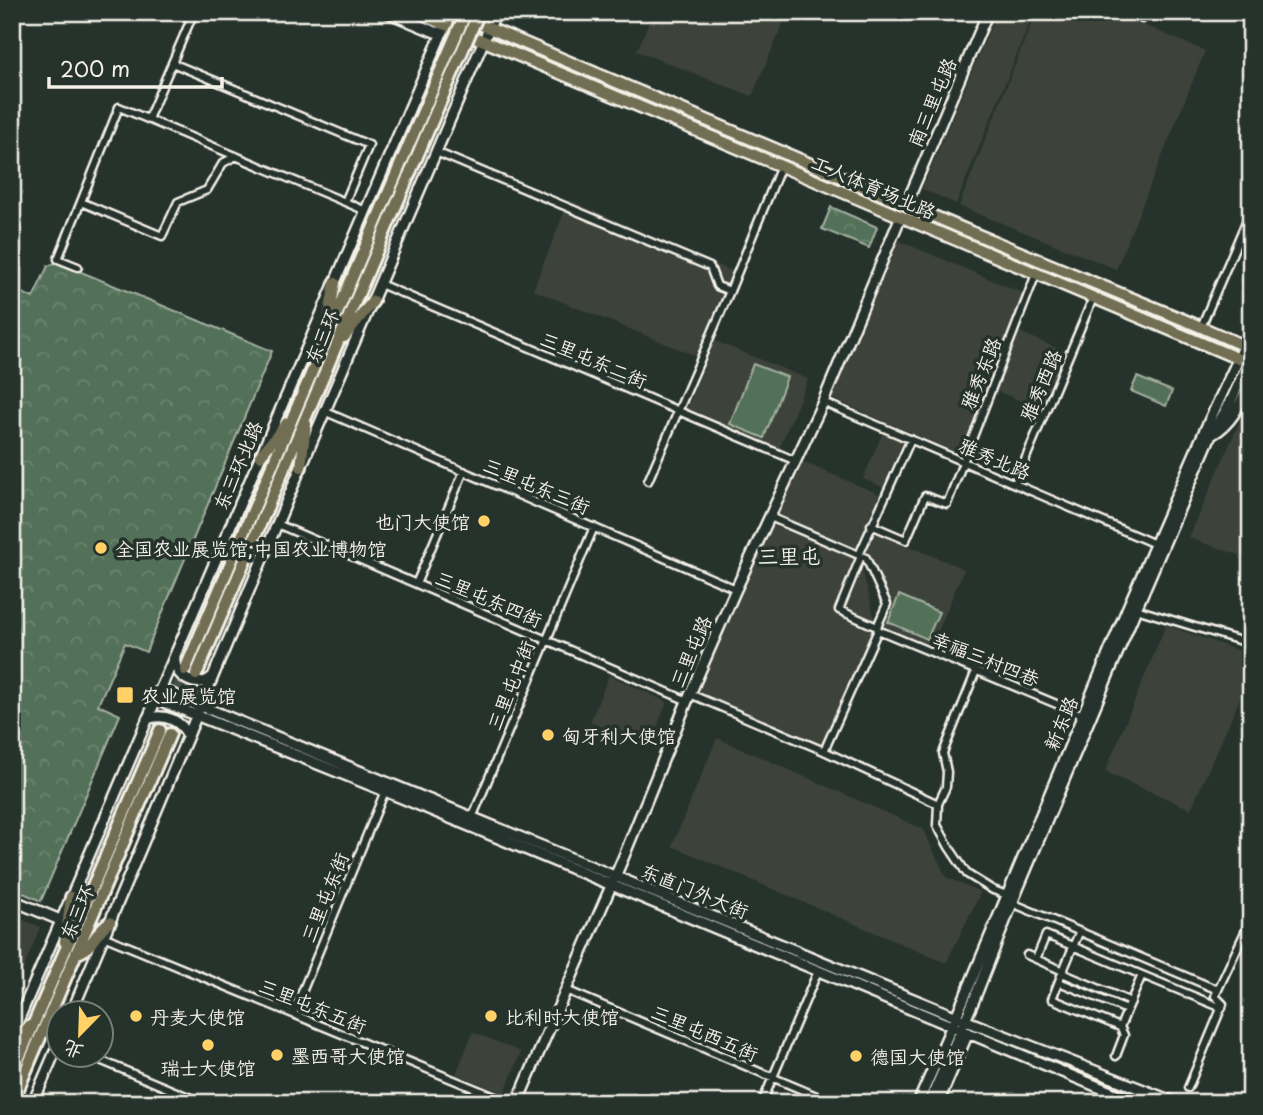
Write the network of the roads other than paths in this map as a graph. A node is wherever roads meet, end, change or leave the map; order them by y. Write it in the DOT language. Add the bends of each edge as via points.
graph roads {
  1 [pos="194,12"];
  2 [pos="387,12"];
  3 [pos="415,12"];
  4 [pos="451,12"];
  5 [pos="466,12"];
  6 [pos="479,12"];
  7 [pos="496,12"];
  8 [pos="988,12"];
  9 [pos="444,29"];
  10 [pos="489,29"];
  11 [pos="484,41"];
  12 [pos="172,63"];
  13 [pos="422,80"];
  14 [pos="460,95"];
  15 [pos="433,104"];
  16 [pos="148,119"];
  17 [pos="436,152"];
  18 [pos="236,156"];
  19 [pos="781,166"];
  20 [pos="81,202"];
  21 [pos="345,202"];
  22 [pos="906,205"];
  23 [pos="1251,210"];
  24 [pos="366,211"];
  25 [pos="901,216"];
  26 [pos="78,267"];
  27 [pos="1036,274"];
  28 [pos="335,283"];
  29 [pos="380,285"];
  30 [pos="730,291"];
  31 [pos="1093,298"];
  32 [pos="373,300"];
  33 [pos="1201,327"];
  34 [pos="1251,332"];
  35 [pos="323,346"];
  36 [pos="1248,348"];
  37 [pos="334,350"];
  38 [pos="1247,361"];
  39 [pos="1251,380"];
  40 [pos="823,402"];
  41 [pos="302,412"];
  42 [pos="326,412"];
  43 [pos="678,412"];
  44 [pos="1211,435"];
  45 [pos="911,439"];
  46 [pos="260,456"];
  47 [pos="796,461"];
  48 [pos="963,461"];
  49 [pos="302,467"];
  50 [pos="464,471"];
  51 [pos="649,481"];
  52 [pos="1015,484"];
  53 [pos="770,517"];
  54 [pos="277,524"];
  55 [pos="871,525"];
  56 [pos="594,527"];
  57 [pos="1155,544"];
  58 [pos="860,556"];
  59 [pos="416,584"];
  60 [pos="736,589"];
  61 [pos="1136,609"];
  62 [pos="877,629"];
  63 [pos="546,640"];
  64 [pos="1251,644"];
  65 [pos="175,655"];
  66 [pos="976,671"];
  67 [pos="191,672"];
  68 [pos="215,673"];
  69 [pos="158,694"];
  70 [pos="689,698"];
  71 [pos="198,711"];
  72 [pos="1083,715"];
  73 [pos="147,719"];
  74 [pos="188,736"];
  75 [pos="824,751"];
  76 [pos="385,791"];
  77 [pos="939,804"];
  78 [pos="472,818"];
  79 [pos="612,880"];
  80 [pos="71,897"];
  81 [pos="1009,899"];
  82 [pos="12,900"];
  83 [pos="1251,919"];
  84 [pos="60,920"];
  85 [pos="110,922"];
  86 [pos="1078,935"];
  87 [pos="103,936"];
  88 [pos="1073,946"];
  89 [pos="77,953"];
  90 [pos="1027,955"];
  91 [pos="62,958"];
  92 [pos="818,971"];
  93 [pos="1063,972"];
  94 [pos="1142,975"];
  95 [pos="1059,982"];
  96 [pos="565,990"];
  97 [pos="1218,990"];
  98 [pos="76,1000"];
  99 [pos="1131,1002"];
  100 [pos="1222,1008"];
  101 [pos="1127,1010"];
  102 [pos="293,1014"];
  103 [pos="960,1018"];
  104 [pos="33,1023"];
  105 [pos="1120,1027"];
  106 [pos="960,1029"];
  107 [pos="12,1035"];
  108 [pos="12,1043"];
  109 [pos="1116,1056"];
  110 [pos="116,1066"];
  111 [pos="47,1070"];
  112 [pos="12,1073"];
  113 [pos="773,1078"];
  114 [pos="1188,1088"];
  115 [pos="12,1103"];
  116 [pos="33,1103"];
  117 [pos="202,1103"];
  118 [pos="510,1103"];
  119 [pos="517,1103"];
  120 [pos="762,1103"];
  121 [pos="833,1103"];
  122 [pos="918,1103"];
  123 [pos="929,1103"];
  124 [pos="938,1103"];
  125 [pos="1137,1103"];
  126 [pos="1177,1103"];
  1 -- 12 [label="street"];
  2 -- 9 [label="street" via="435,32"];
  3 -- 9 [label="main road, 工人体育场北路"];
  4 -- 9 [label="street, 东三环北路"];
  4 -- 10 [label="main road, 工人体育场北路"];
  5 -- 15 [label="highway, 东三环, bridge"];
  6 -- 15 [label="highway, 东三环, bridge"];
  7 -- 10 [label="street"];
  8 -- 22 [label="street, 南三里屯路"];
  9 -- 11 [label="main road, 工人体育场北路"];
  9 -- 13 [label="street, 东三环北路"];
  10 -- 11 [label="street"];
  10 -- 22 [label="main road, 工人体育场北路"];
  11 -- 14 [label="street"];
  11 -- 19 [label="main road, 工人体育场北路"];
  12 -- 16 [label="street"];
  12 -- 21 [label="street" via="369,145"];
  13 -- 14 [label="street"];
  13 -- 24 [label="street, 东三环北路"];
  14 -- 17 [label="street"];
  15 -- 35 [label="highway, 东三环"];
  15 -- 37 [label="highway, 东三环"];
  16 -- 18 [label="street"];
  16 -- 20 [label="street" via="119,107"];
  17 -- 29 [label="street"];
  17 -- 30 [label="street" via="710,267 718,286"];
  18 -- 20 [label="street" via="223,163 207,190 178,202 162,236"];
  18 -- 21 [label="street"];
  19 -- 25 [label="main road, 工人体育场北路"];
  19 -- 30 [label="street"];
  20 -- 26 [label="street" via="58,259"];
  21 -- 24 [label="street"];
  22 -- 33 [label="main road, 工人体育场北路"];
  23 -- 33 [label="street"];
  24 -- 28 [label="street, 东三环北路"];
  25 -- 27 [label="main road, 工人体育场北路"];
  25 -- 40 [label="street, 三里屯路"];
  27 -- 31 [label="main road, 工人体育场北路"];
  27 -- 48 [label="street, 雅秀东路"];
  28 -- 35 [label="highway"];
  28 -- 46 [label="street, 东三环北路"];
  29 -- 32 [label="street"];
  29 -- 43 [label="street, 三里屯东二街"];
  30 -- 43 [label="street"];
  31 -- 38 [label="main road, 工人体育场北路"];
  31 -- 52 [label="street, 雅秀西路"];
  32 -- 37 [label="highway"];
  32 -- 42 [label="street"];
  33 -- 36 [label="main road, 工人体育场北路"];
  34 -- 36 [label="street"];
  35 -- 41 [label="highway, 东三环"];
  36 -- 38 [label="street"];
  37 -- 41 [label="highway, 东三环"];
  38 -- 44 [label="street, 新东路"];
  38 -- 57 [label="street, 新东路" via="1204,432"];
  39 -- 44 [label="street, 新东路" via="1234,415"];
  40 -- 45 [label="street, 雅秀北路"];
  40 -- 47 [label="street, 三里屯路"];
  41 -- 46 [label="highway"];
  41 -- 49 [label="highway"];
  41 -- 67 [label="highway, 东三环"];
  42 -- 49 [label="street"];
  42 -- 50 [label="street, 三里屯东三街"];
  43 -- 47 [label="street, 三里屯东二街"];
  43 -- 51 [label="street"];
  44 -- 61 [label="street, 新东路"];
  45 -- 48 [label="street, 雅秀北路"];
  45 -- 55 [label="street"];
  46 -- 65 [label="street, 东三环北路"];
  47 -- 53 [label="street, 三里屯路"];
  48 -- 52 [label="street, 雅秀北路"];
  48 -- 55 [label="street, 雅秀东路" via="947,504 925,496 906,540"];
  49 -- 54 [label="street"];
  50 -- 56 [label="street, 三里屯东三街"];
  50 -- 59 [label="street"];
  52 -- 57 [label="street, 雅秀北路"];
  53 -- 58 [label="street"];
  53 -- 60 [label="street, 三里屯路"];
  54 -- 59 [label="street, 三里屯东四街"];
  54 -- 68 [label="street"];
  55 -- 58 [label="street"];
  56 -- 60 [label="street, 三里屯东三街"];
  56 -- 63 [label="street, 三里屯中街"];
  57 -- 72 [label="street, 新东路"];
  58 -- 62 [label="street" via="866,558 887,604"];
  58 -- 62 [label="street, 幸福三村四巷" via="839,610"];
  59 -- 63 [label="street, 三里屯东四街"];
  60 -- 70 [label="street, 三里屯路"];
  61 -- 64 [label="street"];
  61 -- 81 [label="street, 新东路"];
  62 -- 66 [label="street, 幸福三村四巷"];
  62 -- 75 [label="street"];
  63 -- 70 [label="street, 三里屯东四街"];
  63 -- 78 [label="street, 三里屯中街"];
  65 -- 68 [label="street" via="177,671 190,681 207,682"];
  65 -- 69 [label="street, 东三环北路"];
  66 -- 72 [label="street, 幸福三村四巷"];
  66 -- 77 [label="street" via="943,753 946,787"];
  68 -- 71 [label="street"];
  69 -- 71 [label="street"];
  69 -- 73 [label="street, 东三环北路"];
  70 -- 75 [label="street, 三里屯东四街"];
  70 -- 79 [label="street, 三里屯路"];
  71 -- 74 [label="street"];
  71 -- 76 [label="street, 东直门外大街"];
  71 -- 78 [label="street, 东直门外大街"];
  72 -- 81 [label="street, 新东路"];
  73 -- 74 [label="street" via="174,720"];
  73 -- 80 [label="street, 东三环北路"];
  74 -- 85 [label="street"];
  75 -- 77 [label="street, 三里屯东四街"];
  76 -- 79 [label="street, 东直门外大街"];
  76 -- 102 [label="street, 三里屯东街"];
  77 -- 81 [label="street" via="937,825 967,874"];
  78 -- 79 [label="street, 东直门外大街"];
  79 -- 92 [label="street, 东直门外大街"];
  79 -- 96 [label="street, 三里屯路"];
  79 -- 103 [label="street, 东直门外大街"];
  80 -- 84 [label="street, 东三环北路"];
  80 -- 91 [label="highway"];
  81 -- 97 [label="street"];
  81 -- 103 [label="street, 新东路"];
  82 -- 84 [label="street"];
  83 -- 97 [label="street"];
  84 -- 107 [label="street, 东三环北路"];
  85 -- 87 [label="street"];
  85 -- 89 [label="highway"];
  86 -- 88 [label="street"];
  87 -- 98 [label="street"];
  87 -- 102 [label="street, 三里屯东五街"];
  88 -- 93 [label="street"];
  88 -- 93 [label="street" via="1046,935 1041,946 1036,960"];
  88 -- 94 [label="street"];
  89 -- 91 [label="highway, 东三环" via="165,732"];
  89 -- 115 [label="highway, 东三环"];
  90 -- 93 [label="street"];
  91 -- 104 [label="highway, 东三环"];
  92 -- 106 [label="street, 东直门外大街"];
  92 -- 113 [label="street"];
  93 -- 95 [label="street"];
  93 -- 99 [label="street"];
  94 -- 99 [label="street"];
  94 -- 100 [label="street"];
  95 -- 101 [label="street"];
  95 -- 105 [label="street" via="1052,999"];
  96 -- 113 [label="street, 三里屯西五街"];
  96 -- 119 [label="street, 三里屯路"];
  97 -- 100 [label="street" via="1215,996"];
  99 -- 101 [label="street"];
  100 -- 114 [label="street"];
  101 -- 105 [label="street"];
  102 -- 118 [label="street, 三里屯东五街"];
  103 -- 106 [label="street, 新东路"];
  103 -- 106 [label="street"];
  103 -- 126 [label="street, 东直门外大街"];
  104 -- 108 [label="highway"];
  104 -- 112 [label="highway, 东三环"];
  105 -- 109 [label="street" via="1124,1035"];
  106 -- 122 [label="street, 新东路"];
  106 -- 123 [label="street, 新东路"];
  106 -- 124 [label="street, 新东路"];
  106 -- 125 [label="street, 东直门外大街"];
  110 -- 117 [label="street"];
  111 -- 116 [label="street"];
  113 -- 120 [label="street"];
  113 -- 121 [label="street, 三里屯西五街"];
}
